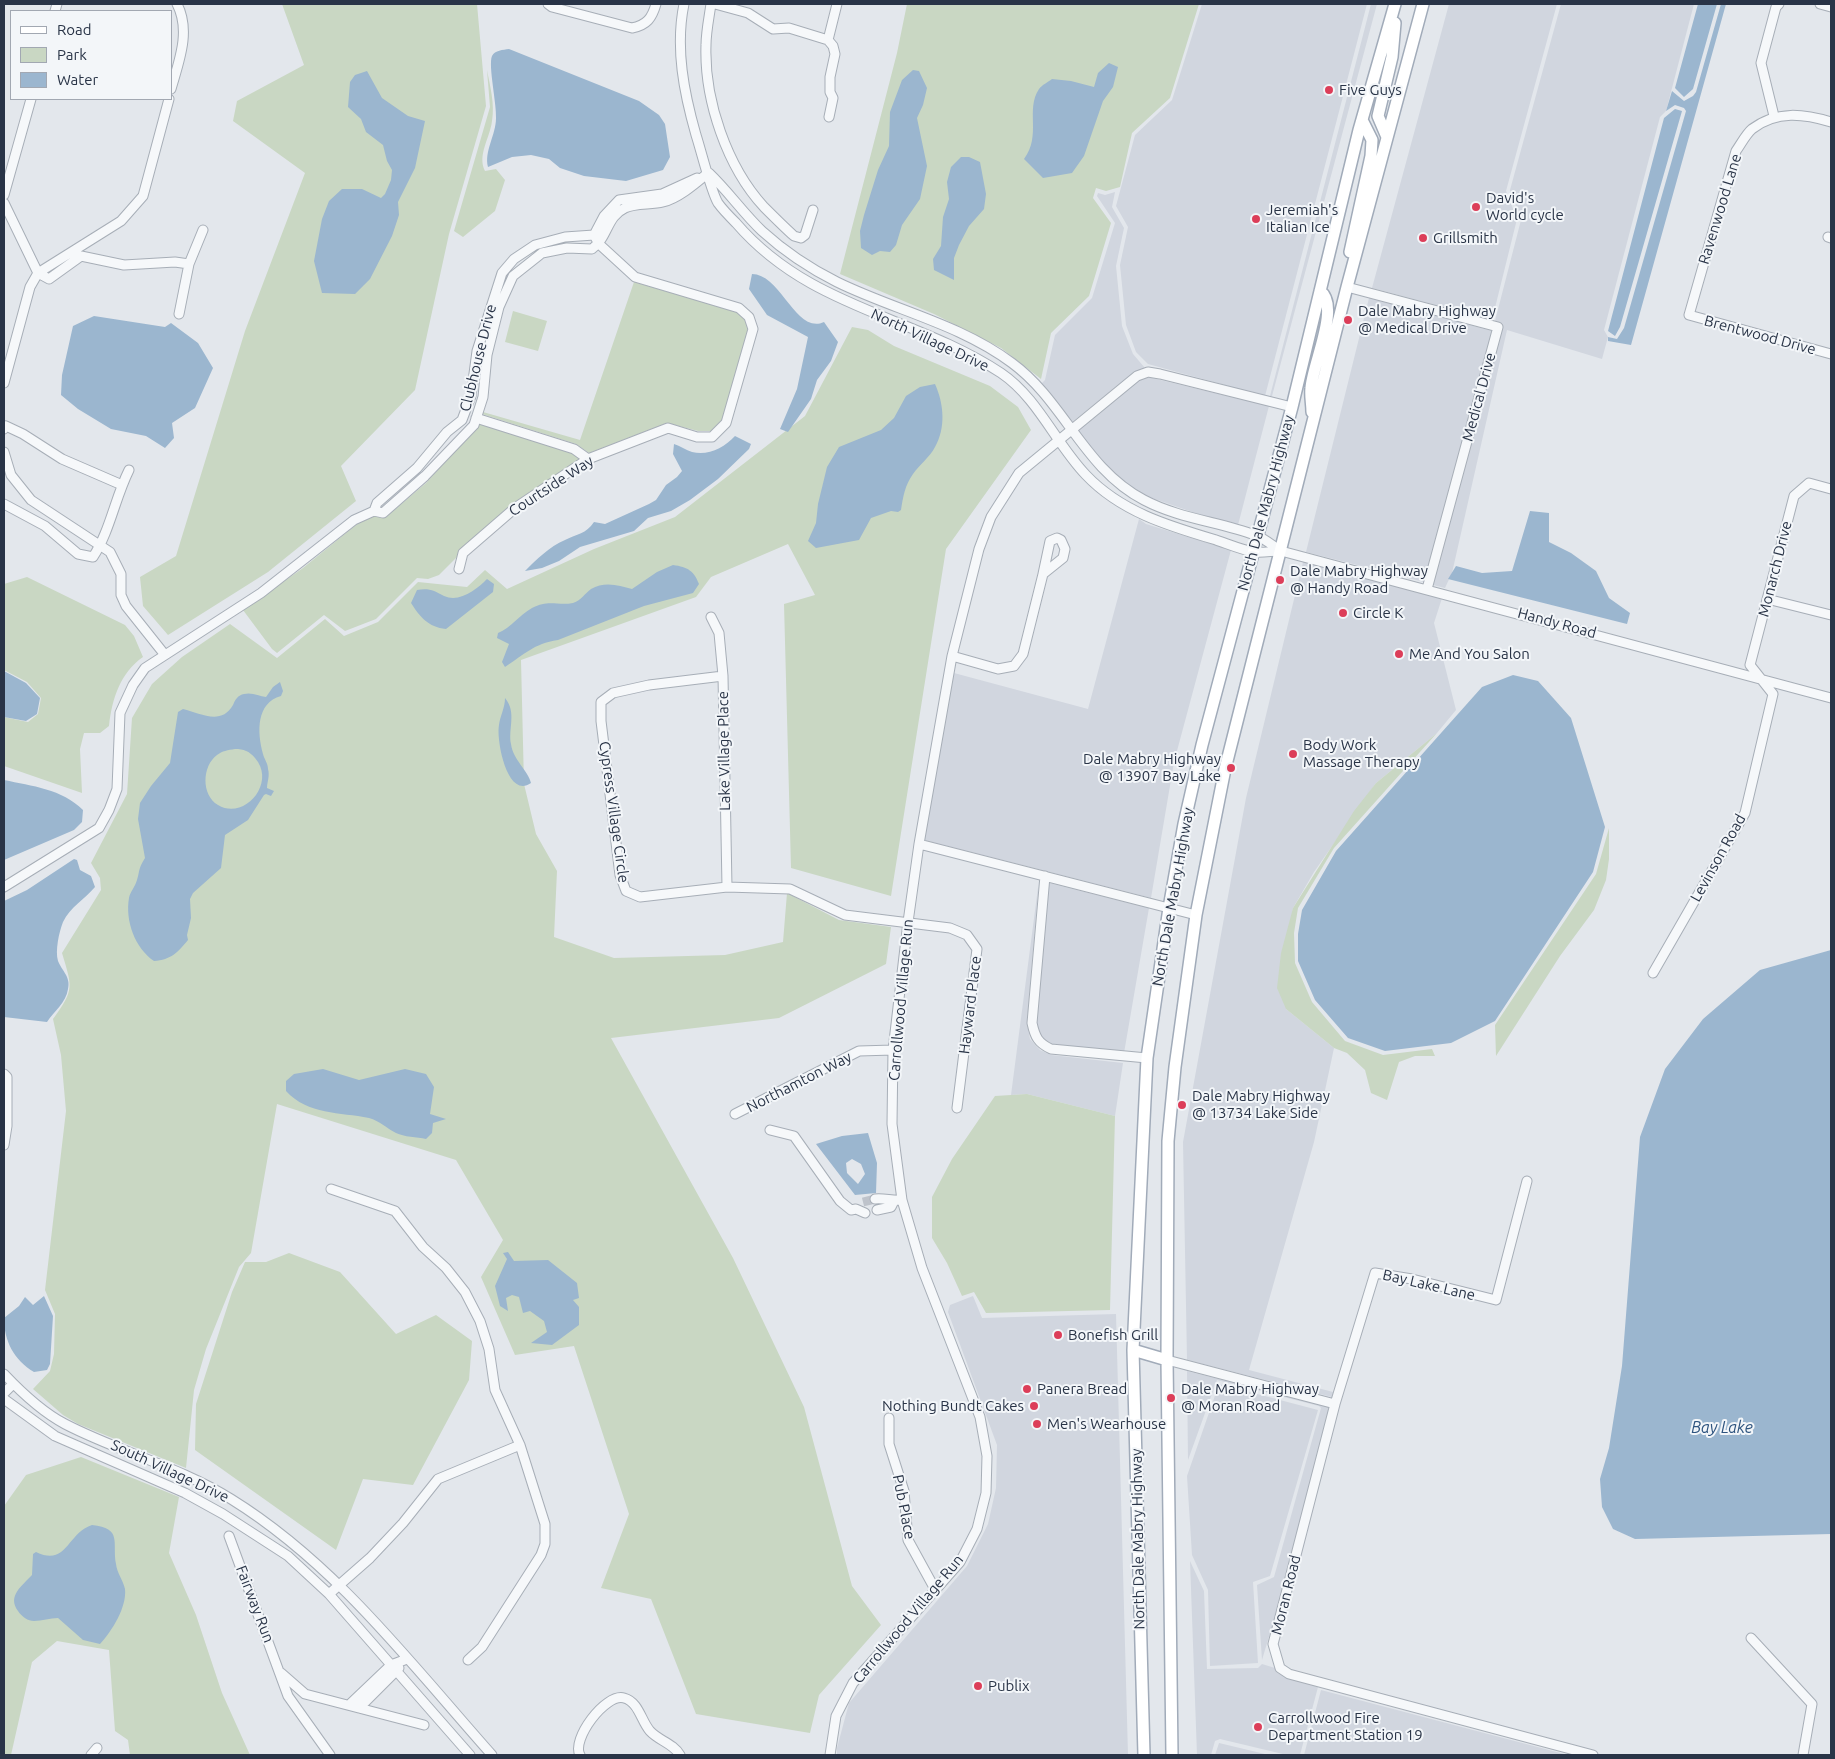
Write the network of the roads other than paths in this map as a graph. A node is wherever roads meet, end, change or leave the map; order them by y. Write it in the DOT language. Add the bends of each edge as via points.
graph roads {
  1 [pos="177,4"];
  2 [pos="548,4"];
  3 [pos="656,4"];
  4 [pos="684,4"];
  5 [pos="711,4"];
  6 [pos="715,4"];
  7 [pos="837,4"];
  8 [pos="1396,4"];
  9 [pos="1423,4"];
  10 [pos="1779,4"];
  11 [pos="1820,4"];
  12 [pos="1831,7"];
  13 [pos="828,40"];
  14 [pos="172,85"];
  15 [pos="31,100"];
  16 [pos="169,100"];
  17 [pos="1774,116"];
  18 [pos="829,117"];
  19 [pos="1362,120"];
  20 [pos="1831,122"];
  21 [pos="1387,137"];
  22 [pos="708,173"];
  23 [pos="4,196"];
  24 [pos="4,204"];
  25 [pos="812,210"];
  26 [pos="204,230"];
  27 [pos="594,235"];
  28 [pos="599,244"];
  29 [pos="189,264"];
  30 [pos="38,273"];
  31 [pos="1347,287"];
  32 [pos="1320,291"];
  33 [pos="179,314"];
  34 [pos="1690,315"];
  35 [pos="1831,354"];
  36 [pos="4,383"];
  37 [pos="1292,407"];
  38 [pos="476,418"];
  39 [pos="1313,421"];
  40 [pos="4,429"];
  41 [pos="1070,430"];
  42 [pos="1059,440"];
  43 [pos="4,452"];
  44 [pos="588,459"];
  45 [pos="417,468"];
  46 [pos="129,470"];
  47 [pos="425,476"];
  48 [pos="122,484"];
  49 [pos="1831,489"];
  50 [pos="4,504"];
  51 [pos="1153,504"];
  52 [pos="374,510"];
  53 [pos="1146,517"];
  54 [pos="1257,535"];
  55 [pos="101,545"];
  56 [pos="1281,551"];
  57 [pos="1253,552"];
  58 [pos="458,569"];
  59 [pos="1043,574"];
  60 [pos="1427,589"];
  61 [pos="1767,599"];
  62 [pos="1831,615"];
  63 [pos="711,617"];
  64 [pos="165,654"];
  65 [pos="952,656"];
  66 [pos="723,676"];
  67 [pos="1763,679"];
  68 [pos="1831,698"];
  69 [pos="919,844"];
  70 [pos="1045,876"];
  71 [pos="4,887"];
  72 [pos="727,887"];
  73 [pos="781,889"];
  74 [pos="1169,908"];
  75 [pos="1196,915"];
  76 [pos="908,922"];
  77 [pos="1653,973"];
  78 [pos="893,1050"];
  79 [pos="1147,1058"];
  80 [pos="4,1074"];
  81 [pos="957,1108"];
  82 [pos="735,1114"];
  83 [pos="770,1130"];
  84 [pos="4,1145"];
  85 [pos="1527,1181"];
  86 [pos="331,1189"];
  87 [pos="875,1199"];
  88 [pos="898,1200"];
  89 [pos="863,1202"];
  90 [pos="856,1209"];
  91 [pos="877,1210"];
  92 [pos="866,1212"];
  93 [pos="1133,1350"];
  94 [pos="1167,1360"];
  95 [pos="1133,1363"];
  96 [pos="4,1374"];
  97 [pos="13,1384"];
  98 [pos="4,1393"];
  99 [pos="4,1399"];
  100 [pos="1335,1404"];
  101 [pos="889,1418"];
  102 [pos="520,1446"];
  103 [pos="229,1536"];
  104 [pos="341,1584"];
  105 [pos="936,1591"];
  106 [pos="329,1594"];
  107 [pos="1751,1638"];
  108 [pos="407,1659"];
  109 [pos="468,1660"];
  110 [pos="394,1668"];
  111 [pos="281,1673"];
  112 [pos="305,1694"];
  113 [pos="296,1705"];
  114 [pos="349,1705"];
  115 [pos="359,1708"];
  116 [pos="424,1725"];
  117 [pos="330,1755"];
  118 [pos="470,1755"];
  119 [pos="492,1755"];
  120 [pos="580,1755"];
  121 [pos="680,1755"];
  122 [pos="830,1755"];
  123 [pos="1144,1755"];
  124 [pos="1172,1755"];
  125 [pos="1593,1755"];
  126 [pos="1803,1755"];
  1 -- 14 [label="street" via="182,13 184,41"];
  2 -- 3 [label="street" via="632,28 643,26 653,16"];
  4 -- 22 [label="street, North Village Drive" via="680,38 682,71 688,108"];
  5 -- 25 [label="street" via="706,46 709,88 719,128 736,168 763,206 794,236 801,238 805,235"];
  6 -- 13 [label="street" via="748,13 773,29 790,28"];
  7 -- 13 [label="street"];
  8 -- 19 [label="main road, North Dale Mabry Highway"];
  8 -- 21 [label="main road" via="1392,57 1378,116"];
  9 -- 21 [label="main road, North Dale Mabry Highway"];
  10 -- 17 [label="street" via="1761,64"];
  11 -- 12 [label="street"];
  13 -- 18 [label="street" via="834,46 835,54 830,77 833,98"];
  15 -- 23 [label="street"];
  16 -- 30 [label="street" via="143,196 121,220"];
  17 -- 20 [label="street, Ravenwood Lane" via="1805,115"];
  17 -- 34 [label="street, Ravenwood Lane" via="1751,129 1736,151"];
  19 -- 31 [label="main road" via="1372,140 1371,156 1351,242"];
  19 -- 32 [label="main road, North Dale Mabry Highway"];
  21 -- 31 [label="main road, North Dale Mabry Highway"];
  22 -- 27 [label="street" via="662,194 619,200 604,216"];
  22 -- 28 [label="street" via="665,202 625,208 610,220"];
  22 -- 41 [label="street, North Village Drive" via="763,231 805,264 838,282 980,343 1010,362 1043,393"];
  22 -- 42 [label="street, North Village Drive" via="717,202 752,242 797,276 831,296 972,356 1002,374 1031,403"];
  24 -- 30 [label="street"];
  26 -- 29 [label="street"];
  27 -- 28 [label="street, Courtside Way"];
  27 -- 45 [label="street, Clubhouse Drive" via="565,237 535,245 514,259 502,273 477,351 471,396 462,420 447,432"];
  28 -- 38 [label="street, Clubhouse Drive" via="592,249 567,248 542,253 513,276 499,308"];
  28 -- 44 [label="street, Courtside Way" via="635,277 739,308 749,317 752,329 726,422 712,437 668,428"];
  29 -- 30 [label="street" via="124,265 81,256 53,278 45,278"];
  29 -- 33 [label="street"];
  30 -- 36 [label="street" via="30,287"];
  31 -- 39 [label="main road, North Dale Mabry Highway"];
  31 -- 60 [label="street, Medical Drive" via="1498,327"];
  32 -- 37 [label="main road, North Dale Mabry Highway"];
  32 -- 39 [label="main road" via="1325,295 1329,309 1311,388"];
  34 -- 35 [label="street, Brentwood Drive"];
  37 -- 41 [label="street, Carrollwood Village Run" via="1148,372 1136,376"];
  37 -- 54 [label="main road, North Dale Mabry Highway"];
  38 -- 44 [label="street" via="574,449"];
  38 -- 47 [label="street, Clubhouse Drive" via="474,425"];
  39 -- 56 [label="main road, North Dale Mabry Highway"];
  40 -- 48 [label="street" via="6,426 62,459"];
  41 -- 42 [label="street, Carrollwood Village Run"];
  41 -- 51 [label="street, North Village Drive" via="1097,465 1116,482"];
  42 -- 53 [label="street, North Village Drive" via="1107,494"];
  42 -- 65 [label="street, Carrollwood Village Run" via="1019,473 991,517 979,549"];
  43 -- 55 [label="street" via="11,474 31,500"];
  44 -- 58 [label="street, Courtside Way" via="515,508 464,553"];
  45 -- 47 [label="street"];
  45 -- 52 [label="street, Clubhouse Drive" via="377,503"];
  46 -- 48 [label="street"];
  47 -- 52 [label="street, Clubhouse Drive" via="383,513"];
  48 -- 55 [label="street"];
  49 -- 61 [label="street, Monarch Drive" via="1809,483 1794,496"];
  50 -- 55 [label="street" via="45,526 78,554 93,557"];
  51 -- 53 [label="street"];
  51 -- 54 [label="street, North Village Drive"];
  52 -- 64 [label="street, Clubhouse Drive" via="354,520 267,588"];
  53 -- 57 [label="street, North Village Drive"];
  54 -- 56 [label="street, North Village Drive"];
  54 -- 57 [label="main road, North Dale Mabry Highway"];
  55 -- 64 [label="street" via="110,552 121,574 121,595 126,606"];
  56 -- 57 [label="street, North Village Drive"];
  56 -- 60 [label="street, Handy Road"];
  56 -- 75 [label="main road, North Dale Mabry Highway" via="1225,769"];
  57 -- 74 [label="main road, North Dale Mabry Highway" via="1202,745"];
  59 -- 65 [label="street" via="1023,654 1014,666 998,669"];
  60 -- 67 [label="street, Handy Road"];
  61 -- 62 [label="street"];
  61 -- 67 [label="street, Monarch Drive" via="1750,665"];
  63 -- 66 [label="street, Lake Village Place" via="719,632"];
  64 -- 71 [label="street, Clubhouse Drive" via="138,676 120,713 117,790 99,828"];
  65 -- 69 [label="street, Carrollwood Village Run"];
  66 -- 72 [label="street, Lake Village Place"];
  66 -- 72 [label="street, Cypress Village Circle" via="613,693 601,702 601,721 620,875 626,891 640,897"];
  67 -- 68 [label="street, Handy Road"];
  67 -- 77 [label="street, Levinson Road" via="1773,694 1745,814"];
  69 -- 70 [label="street"];
  69 -- 76 [label="street, Carrollwood Village Run"];
  70 -- 74 [label="street"];
  70 -- 79 [label="street" via="1032,1023 1035,1037 1051,1049"];
  72 -- 73 [label="street, Cypress Village Circle"];
  73 -- 76 [label="street, Hayward Place" via="790,889 845,915"];
  74 -- 75 [label="street"];
  74 -- 79 [label="main road, North Dale Mabry Highway"];
  75 -- 94 [label="main road, North Dale Mabry Highway" via="1168,1141"];
  76 -- 78 [label="street, Carrollwood Village Run"];
  76 -- 81 [label="street, Hayward Place" via="967,935 977,949"];
  78 -- 82 [label="street, Northamton Way" via="859,1051"];
  78 -- 88 [label="street, Carrollwood Village Run" via="892,1124"];
  79 -- 93 [label="main road, North Dale Mabry Highway"];
  80 -- 84 [label="street" via="7,1077 7,1106"];
  83 -- 90 [label="street" via="794,1136 840,1201 850,1210"];
  85 -- 100 [label="street, Bay Lake Lane" via="1496,1300 1375,1273"];
  86 -- 102 [label="street" via="395,1211 465,1292 490,1350 495,1390"];
  87 -- 88 [label="street" via="888,1197"];
  88 -- 91 [label="street" via="891,1208"];
  88 -- 105 [label="street, Carrollwood Village Run" via="980,1417 988,1456 986,1493 977,1529 960,1562"];
  89 -- 90 [label="street"];
  90 -- 92 [label="street"];
  93 -- 94 [label="main road"];
  93 -- 95 [label="main road, North Dale Mabry Highway"];
  94 -- 95 [label="main road"];
  94 -- 100 [label="street"];
  94 -- 124 [label="main road, North Dale Mabry Highway"];
  95 -- 123 [label="main road, North Dale Mabry Highway"];
  96 -- 97 [label="street, South Village Drive"];
  97 -- 98 [label="street"];
  97 -- 104 [label="street, South Village Drive" via="34,1404 65,1424 196,1480 230,1498 295,1543"];
  99 -- 106 [label="street, South Village Drive" via="55,1436 185,1493 222,1514 288,1556"];
  100 -- 125 [label="street, Moran Road" via="1273,1644 1280,1668 1290,1674"];
  101 -- 105 [label="street, Pub Place" via="889,1444 904,1491 908,1540"];
  102 -- 104 [label="street" via="438,1479 403,1523"];
  102 -- 109 [label="street" via="545,1524 545,1544 482,1647"];
  103 -- 111 [label="street, Fairway Run"];
  104 -- 106 [label="street"];
  104 -- 108 [label="street, South Village Drive"];
  105 -- 122 [label="street, Carrollwood Village Run" via="854,1683 836,1716"];
  106 -- 110 [label="street, South Village Drive"];
  107 -- 126 [label="street" via="1812,1704"];
  108 -- 110 [label="street"];
  108 -- 119 [label="street, South Village Drive"];
  110 -- 114 [label="street"];
  110 -- 115 [label="street"];
  110 -- 118 [label="street, South Village Drive"];
  111 -- 112 [label="street, Fairway Run"];
  111 -- 113 [label="street, Fairway Run" via="288,1696"];
  112 -- 113 [label="street"];
  112 -- 114 [label="street, Fairway Run"];
  113 -- 117 [label="street, Fairway Run"];
  114 -- 115 [label="street, Fairway Run"];
  115 -- 116 [label="street, Fairway Run"];
  120 -- 121 [label="street" via="578,1741 602,1705 615,1698 633,1703 650,1732 677,1749"];
}
